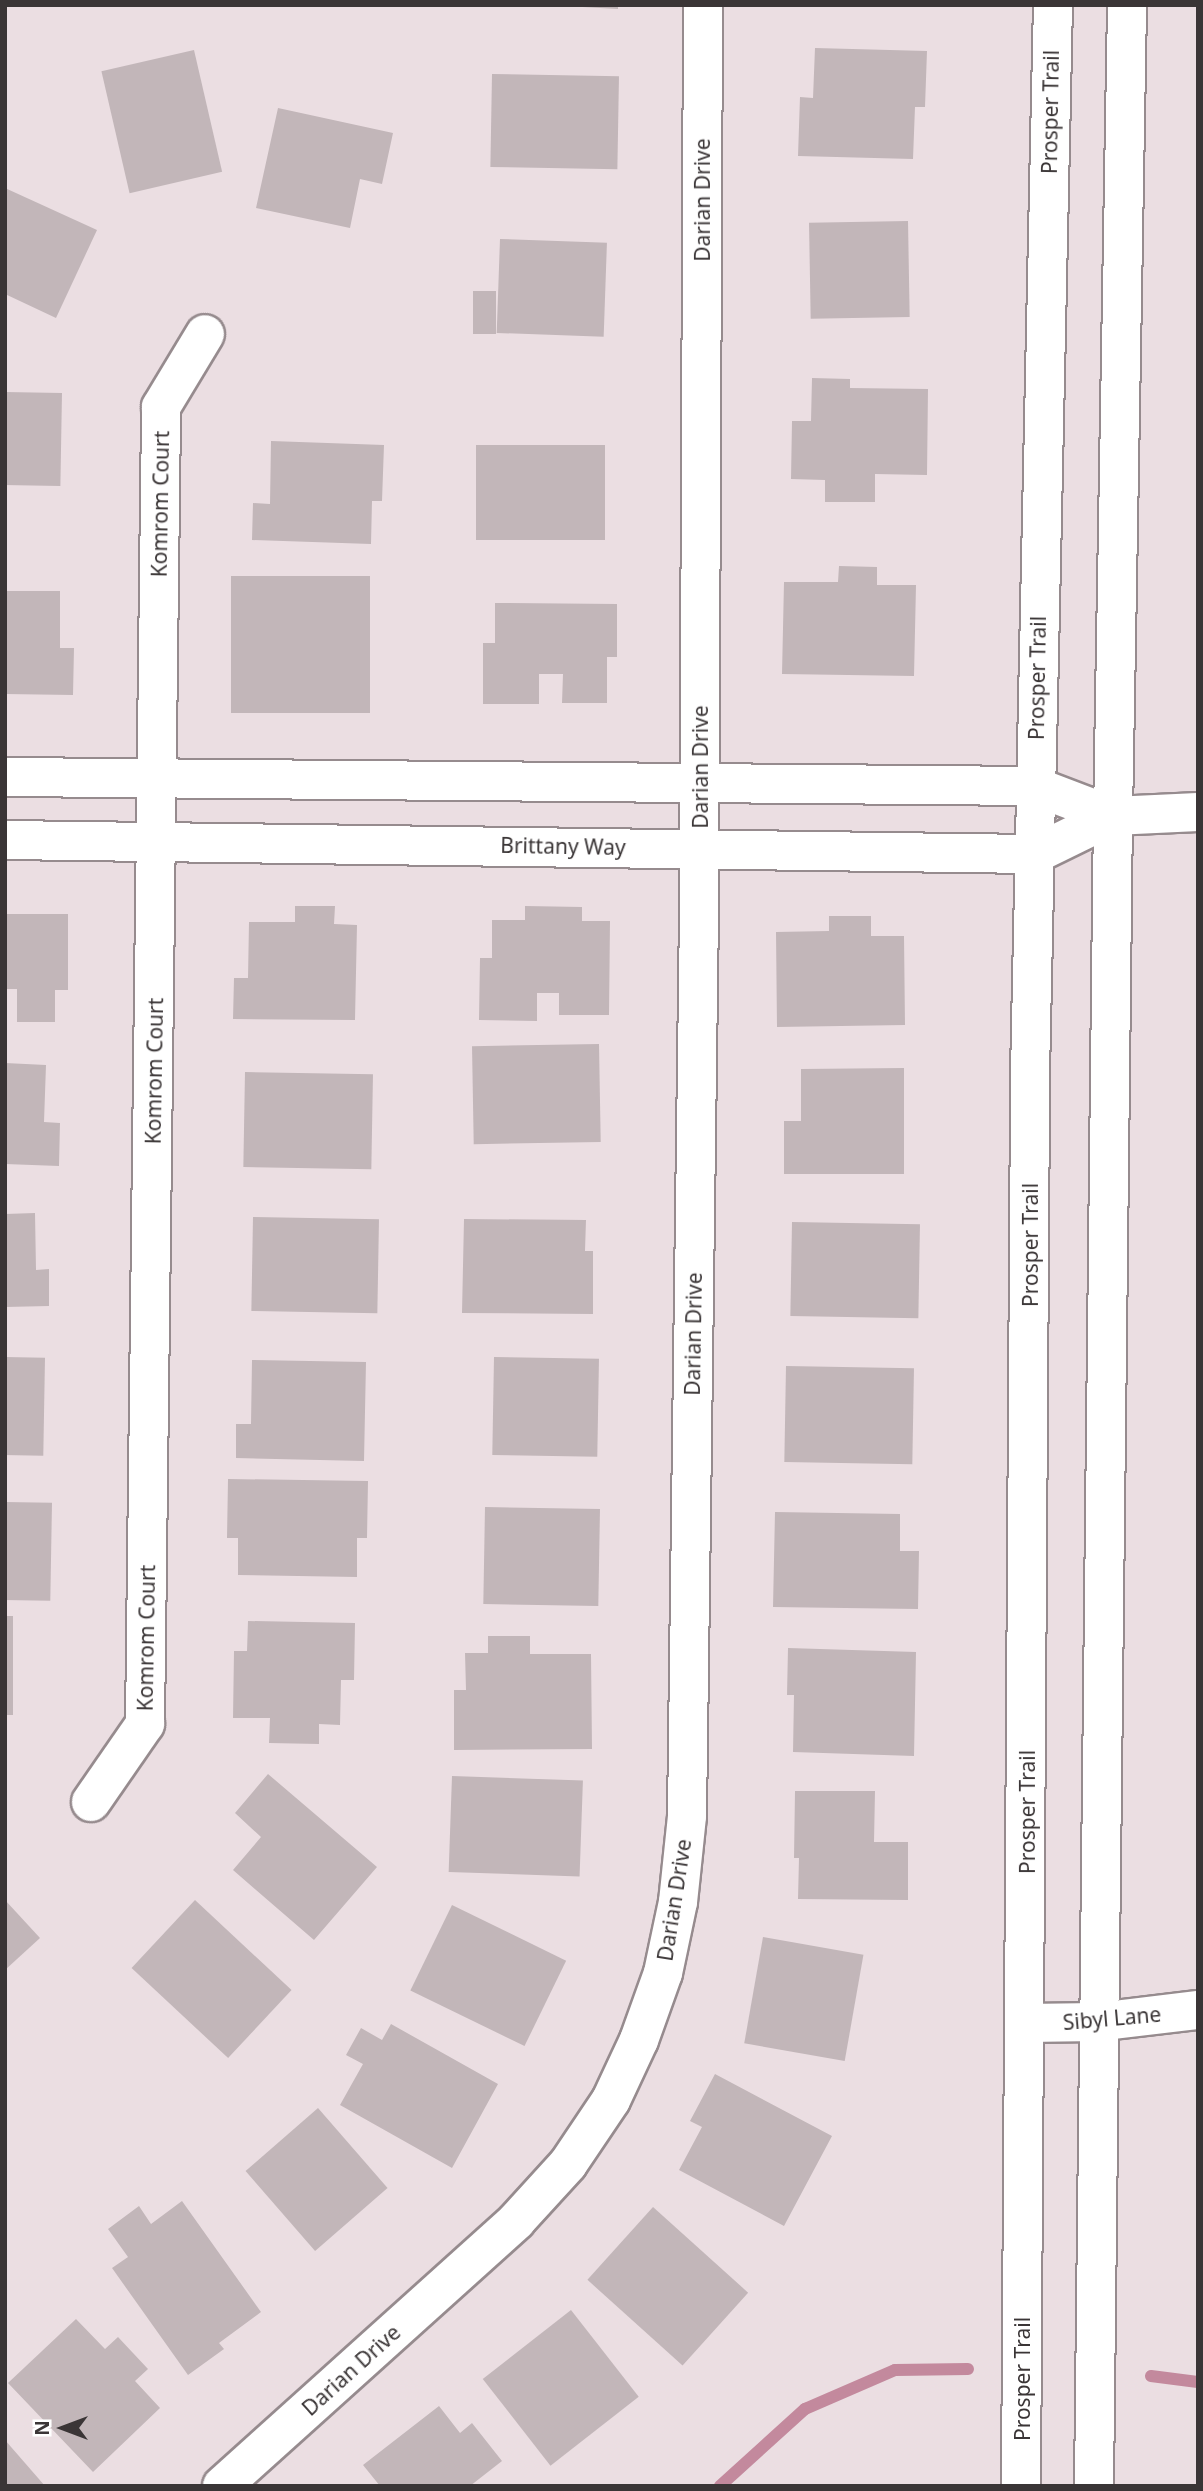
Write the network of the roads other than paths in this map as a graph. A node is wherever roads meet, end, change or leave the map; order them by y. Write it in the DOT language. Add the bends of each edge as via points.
graph roads {
  1 [pos="703,5"];
  2 [pos="1053,5"];
  3 [pos="1127,5"];
  4 [pos="205,334"];
  5 [pos="5,777"];
  6 [pos="156,778"];
  7 [pos="699,782"];
  8 [pos="1034,786"];
  9 [pos="1198,812"];
  10 [pos="1113,816"];
  11 [pos="5,840"];
  12 [pos="156,841"];
  13 [pos="699,848"];
  14 [pos="1035,854"];
  15 [pos="91,1802"];
  16 [pos="1198,2010"];
  17 [pos="1097,2022"];
  18 [pos="1026,2023"];
  19 [pos="222,2486"];
  20 [pos="1021,2486"];
  21 [pos="1094,2486"];
  1 -- 7 [label="street, Darian Drive"];
  2 -- 8 [label="street, Prosper Trail"];
  3 -- 10 [label="street"];
  4 -- 6 [label="street, Komrom Court" via="161,407"];
  5 -- 6 [label="street, Brittany Way"];
  6 -- 7 [label="street, Brittany Way"];
  6 -- 12 [label="street, Komrom Court"];
  7 -- 8 [label="street, Brittany Way"];
  7 -- 13 [label="street, Darian Drive"];
  8 -- 10 [label="street, Brittany Way"];
  8 -- 14 [label="street, Prosper Trail"];
  9 -- 10 [label="street, Brittany Way"];
  10 -- 14 [label="street, Brittany Way"];
  10 -- 17 [label="street"];
  11 -- 12 [label="street, Brittany Way"];
  12 -- 13 [label="street, Brittany Way"];
  12 -- 15 [label="street, Komrom Court" via="145,1724"];
  13 -- 14 [label="street, Brittany Way"];
  13 -- 19 [label="street, Darian Drive" via="687,1815 678,1902 663,1973 611,2100 568,2164 516,2221"];
  14 -- 18 [label="street, Prosper Trail"];
  16 -- 17 [label="street, Sibyl Lane"];
  17 -- 18 [label="street, Sibyl Lane"];
  17 -- 21 [label="street"];
  18 -- 20 [label="street, Prosper Trail"];
}
